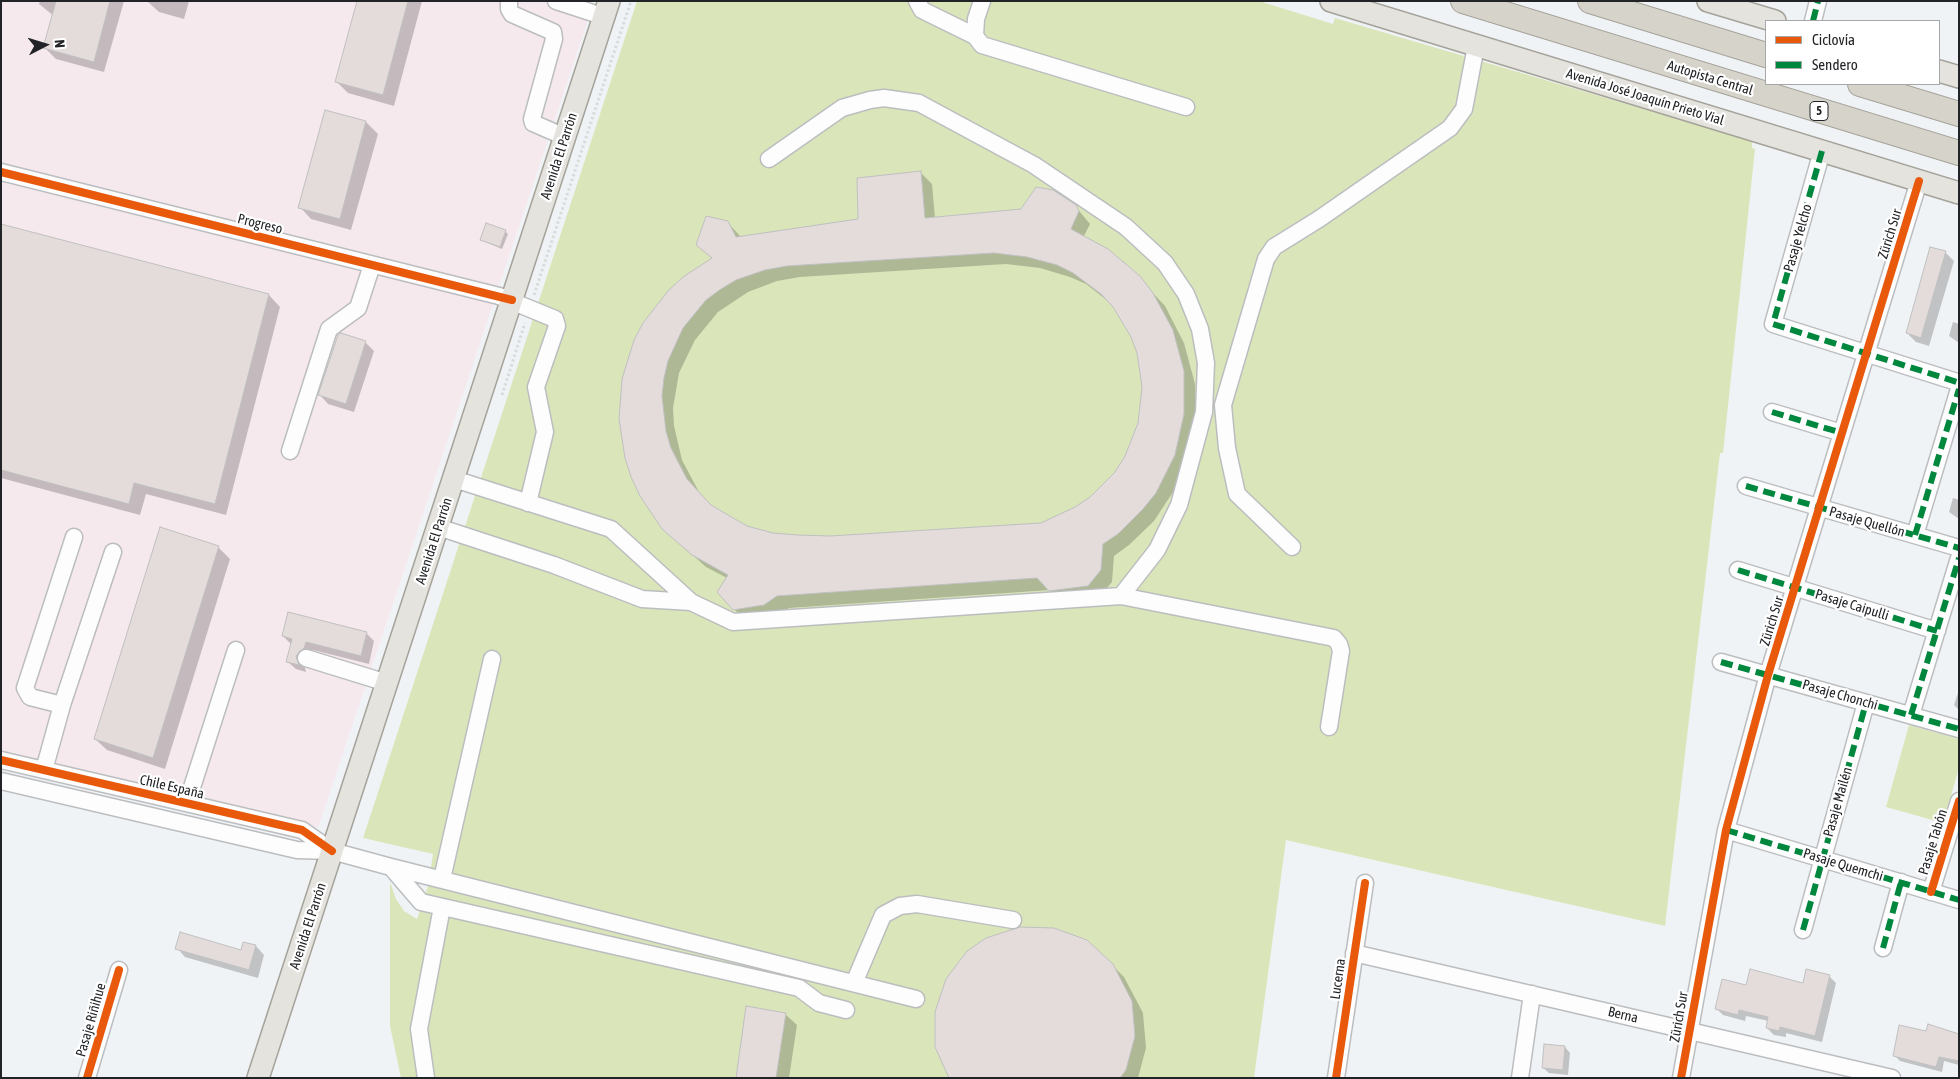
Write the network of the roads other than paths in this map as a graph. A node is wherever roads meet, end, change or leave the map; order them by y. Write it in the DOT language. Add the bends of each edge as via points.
graph roads {
  1 [pos="509,1"];
  2 [pos="556,1"];
  3 [pos="917,1"];
  4 [pos="982,1"];
  5 [pos="1331,1"];
  6 [pos="1462,1"];
  7 [pos="1590,1"];
  8 [pos="1708,1"];
  9 [pos="1818,1"];
  10 [pos="607,5"];
  11 [pos="1772,20"];
  12 [pos="1813,20"];
  13 [pos="975,36"];
  14 [pos="1476,46"];
  15 [pos="1765,55"];
  16 [pos="1940,71"];
  17 [pos="1959,77"];
  18 [pos="1863,85"];
  19 [pos="1186,107"];
  20 [pos="1959,114"];
  21 [pos="566,137"];
  22 [pos="1822,151"];
  23 [pos="1959,153"];
  24 [pos="769,159"];
  25 [pos="1,172"];
  26 [pos="1919,181"];
  27 [pos="1959,193"];
  28 [pos="372,265"];
  29 [pos="512,300"];
  30 [pos="1866,354"];
  31 [pos="1958,386"];
  32 [pos="1772,412"];
  33 [pos="1955,417"];
  34 [pos="1842,433"];
  35 [pos="290,451"];
  36 [pos="454,479"];
  37 [pos="1746,486"];
  38 [pos="528,503"];
  39 [pos="1820,508"];
  40 [pos="438,528"];
  41 [pos="1915,536"];
  42 [pos="74,537"];
  43 [pos="1292,547"];
  44 [pos="1959,548"];
  45 [pos="113,552"];
  46 [pos="1959,558"];
  47 [pos="1738,570"];
  48 [pos="1795,588"];
  49 [pos="1121,596"];
  50 [pos="691,602"];
  51 [pos="1937,631"];
  52 [pos="236,650"];
  53 [pos="306,658"];
  54 [pos="492,659"];
  55 [pos="1721,662"];
  56 [pos="1768,675"];
  57 [pos="387,683"];
  58 [pos="1866,703"];
  59 [pos="62,705"];
  60 [pos="1911,716"];
  61 [pos="1329,727"];
  62 [pos="1959,729"];
  63 [pos="1,760"];
  64 [pos="44,770"];
  65 [pos="1,781"];
  66 [pos="187,803"];
  67 [pos="1958,809"];
  68 [pos="1726,830"];
  69 [pos="332,850"];
  70 [pos="1822,859"];
  71 [pos="391,868"];
  72 [pos="442,879"];
  73 [pos="1901,882"];
  74 [pos="1365,883"];
  75 [pos="1931,892"];
  76 [pos="1959,900"];
  77 [pos="442,907"];
  78 [pos="1013,920"];
  79 [pos="1803,930"];
  80 [pos="1883,948"];
  81 [pos="1354,953"];
  82 [pos="119,970"];
  83 [pos="854,984"];
  84 [pos="1532,994"];
  85 [pos="916,999"];
  86 [pos="846,1010"];
  87 [pos="1689,1030"];
  88 [pos="1840,1072"];
  89 [pos="88,1078"];
  90 [pos="258,1078"];
  91 [pos="426,1078"];
  92 [pos="1336,1078"];
  93 [pos="1520,1078"];
  94 [pos="1682,1078"];
  95 [pos="1892,1078"];
  1 -- 21 [label="street" via="508,9 512,14 553,32 554,39 532,119 533,123"];
  2 -- 10 [label="street"];
  3 -- 13 [label="street" via="922,10"];
  4 -- 13 [label="street"];
  5 -- 14 [label="main road, Avenida José Joaquín Prieto Vial"];
  6 -- 23 [label="highway, Autopista Central / 5"];
  7 -- 15 [label="highway"];
  8 -- 11 [label="main road"];
  9 -- 12 [label="street"];
  10 -- 21 [label="main road, Avenida El Parrón"];
  13 -- 19 [label="street" via="982,45"];
  14 -- 22 [label="main road, Avenida José Joaquín Prieto Vial"];
  14 -- 43 [label="street" via="1464,109 1450,128 1274,247 1266,260 1223,405 1227,448 1237,494"];
  16 -- 17 [label="main road"];
  18 -- 20 [label="highway"];
  21 -- 29 [label="main road, Avenida El Parrón"];
  22 -- 26 [label="main road, Avenida José Joaquín Prieto Vial"];
  22 -- 30 [label="street, Pasaje Yelcho" via="1773,324"];
  24 -- 49 [label="street" via="842,108 884,98 919,103 1034,165 1126,227 1165,263 1186,294 1200,329 1206,363 1205,404 1179,505 1157,550"];
  25 -- 28 [label="street, Progreso"];
  26 -- 27 [label="main road, Avenida José Joaquín Prieto Vial"];
  26 -- 30 [label="street, Zürich Sur"];
  28 -- 29 [label="street, Progreso"];
  28 -- 35 [label="street" via="358,308 329,329"];
  29 -- 36 [label="main road, Avenida El Parrón"];
  29 -- 38 [label="street, Progreso" via="555,319 557,326 536,387 545,432"];
  30 -- 31 [label="street"];
  30 -- 34 [label="street, Zürich Sur"];
  31 -- 33 [label="street"];
  32 -- 34 [label="street"];
  33 -- 41 [label="street"];
  34 -- 39 [label="street, Zürich Sur"];
  36 -- 38 [label="street"];
  36 -- 40 [label="main road, Avenida El Parrón"];
  37 -- 39 [label="street, Pasaje Quellón"];
  38 -- 50 [label="street" via="611,529"];
  39 -- 41 [label="street, Pasaje Quellón"];
  39 -- 48 [label="street, Zürich Sur"];
  40 -- 50 [label="street" via="554,565 642,599"];
  40 -- 57 [label="main road, Avenida El Parrón"];
  41 -- 44 [label="street, Pasaje Quellón"];
  42 -- 59 [label="street" via="26,688 30,697"];
  45 -- 59 [label="street"];
  46 -- 51 [label="street"];
  47 -- 48 [label="street, Pasaje Caipulli"];
  48 -- 51 [label="street, Pasaje Caipulli"];
  48 -- 56 [label="street, Zürich Sur"];
  49 -- 50 [label="street" via="733,622"];
  49 -- 61 [label="street" via="1334,638 1341,651"];
  51 -- 60 [label="street"];
  52 -- 66 [label="street"];
  53 -- 57 [label="street"];
  54 -- 72 [label="street"];
  55 -- 56 [label="street, Pasaje Chonchi"];
  56 -- 58 [label="street, Pasaje Chonchi"];
  56 -- 68 [label="street, Zürich Sur"];
  57 -- 69 [label="main road, Avenida El Parrón"];
  58 -- 60 [label="street, Pasaje Chonchi"];
  58 -- 70 [label="street, Pasaje Mailén"];
  59 -- 64 [label="street"];
  60 -- 62 [label="street, Pasaje Chonchi"];
  63 -- 64 [label="street, Chile España"];
  64 -- 66 [label="street, Chile España"];
  65 -- 69 [label="street" via="297,850"];
  66 -- 69 [label="street, Chile España" via="302,830"];
  67 -- 75 [label="street, Pasaje Tabón"];
  68 -- 70 [label="street, Pasaje Quemchi"];
  68 -- 87 [label="street, Zürich Sur"];
  69 -- 71 [label="street"];
  69 -- 90 [label="main road, Avenida El Parrón"];
  70 -- 73 [label="street, Pasaje Quemchi"];
  70 -- 79 [label="street, Pasaje Mailén"];
  71 -- 72 [label="street"];
  71 -- 77 [label="street" via="421,902"];
  72 -- 83 [label="street"];
  73 -- 75 [label="street, Pasaje Quemchi"];
  73 -- 80 [label="street"];
  74 -- 81 [label="street, Lucerna"];
  75 -- 76 [label="street, Pasaje Quemchi"];
  77 -- 86 [label="street" via="799,988 819,1003"];
  77 -- 91 [label="street" via="419,1029"];
  78 -- 83 [label="street" via="917,904 900,906 883,915"];
  81 -- 84 [label="street, Berna"];
  81 -- 92 [label="street, Lucerna"];
  82 -- 89 [label="street, Pasaje Riñihue"];
  83 -- 85 [label="street"];
  84 -- 87 [label="street, Berna"];
  84 -- 93 [label="street"];
  87 -- 88 [label="street, Berna"];
  87 -- 94 [label="street, Zürich Sur"];
  88 -- 95 [label="street, Berna"];
}
